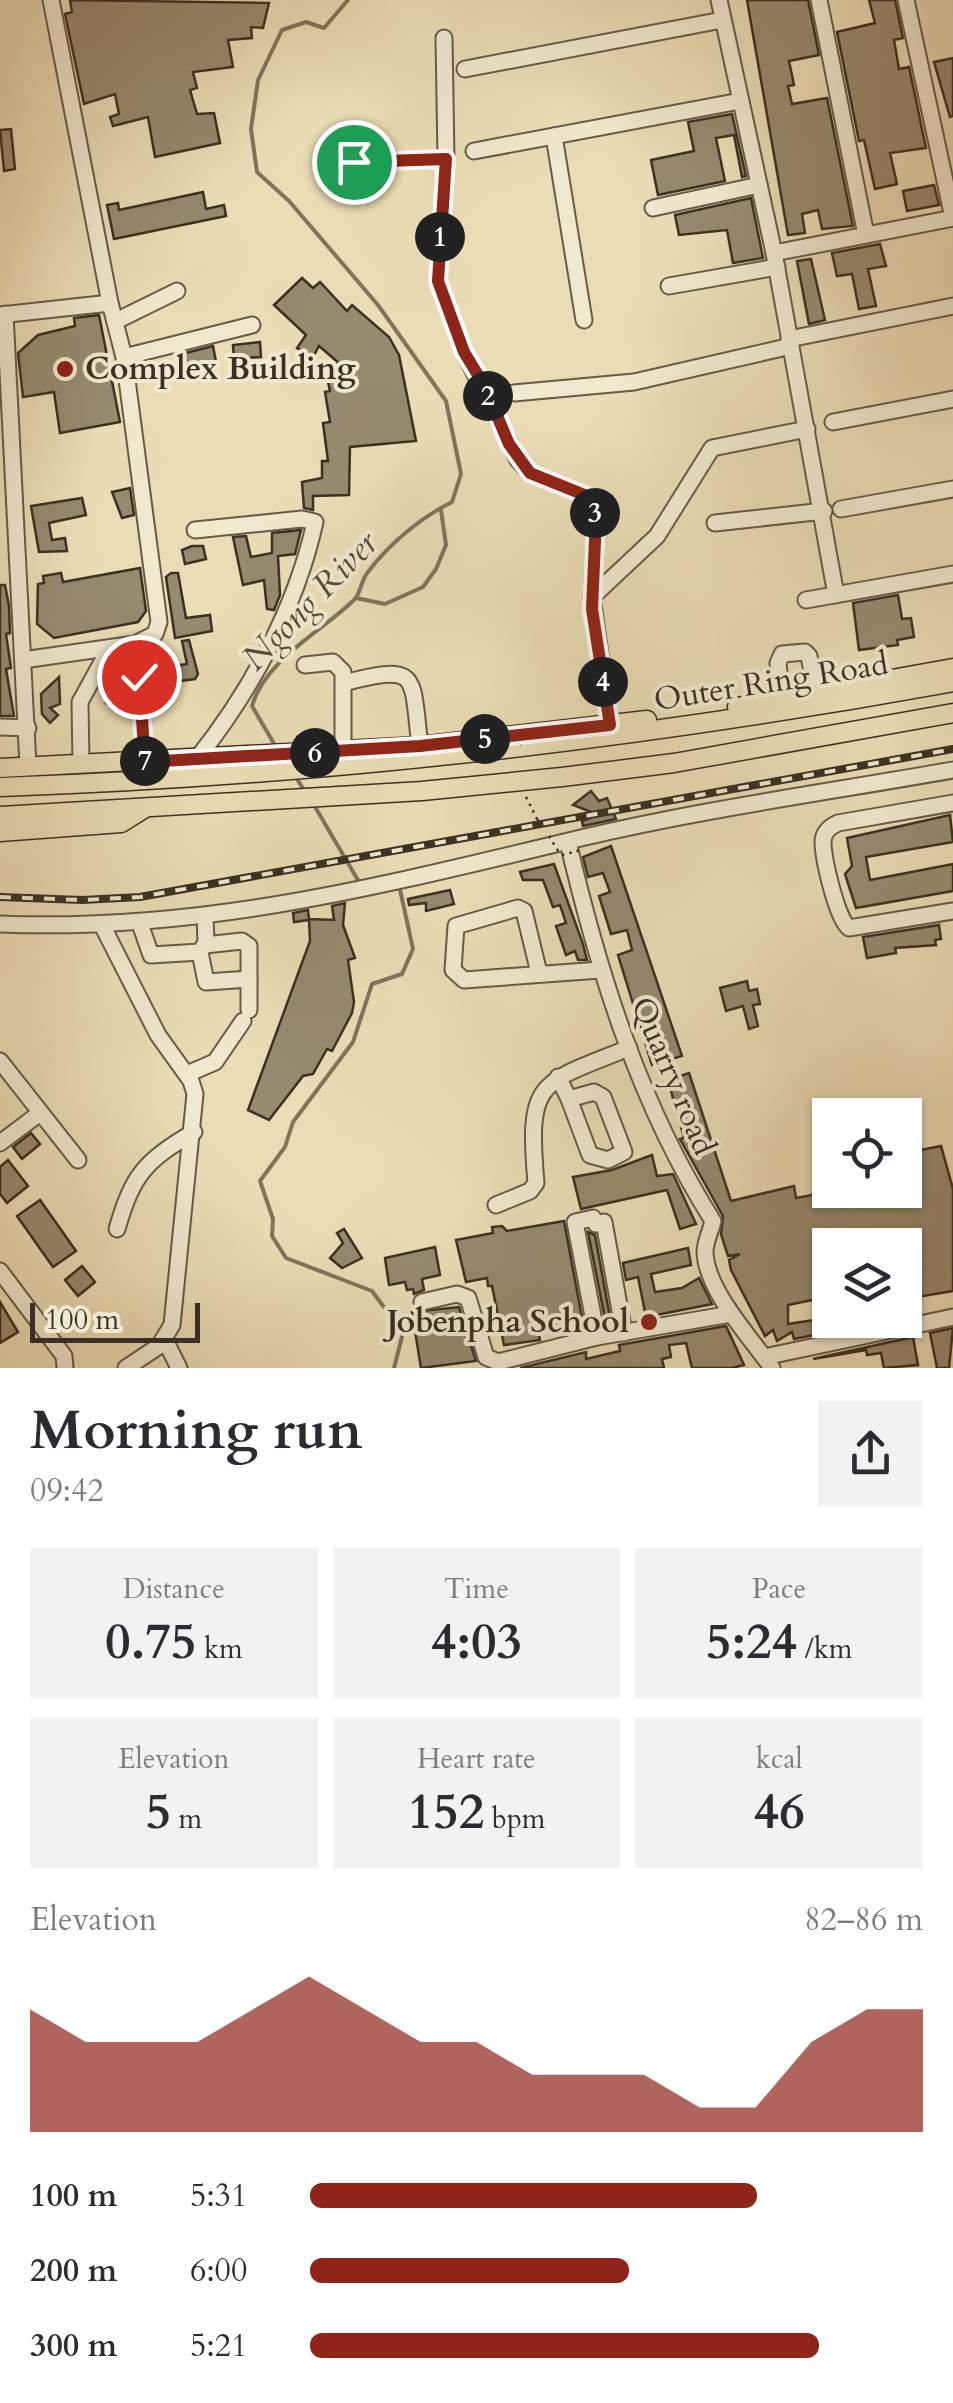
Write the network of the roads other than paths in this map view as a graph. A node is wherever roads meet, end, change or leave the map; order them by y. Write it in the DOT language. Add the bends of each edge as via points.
graph roads {
  1 [pos="51,0"];
  2 [pos="718,0"];
  3 [pos="820,0"];
  4 [pos="906,0"];
  5 [pos="722,20"];
  6 [pos="444,38"];
  7 [pos="466,69"];
  8 [pos="740,101"];
  9 [pos="554,136"];
  10 [pos="474,151"];
  11 [pos="446,159"];
  12 [pos="354,162"];
  13 [pos="758,185"];
  14 [pos="653,208"];
  15 [pos="866,235"];
  16 [pos="775,260"];
  17 [pos="669,286"];
  18 [pos="177,290"];
  19 [pos="110,303"];
  20 [pos="953,306"];
  21 [pos="3,314"];
  22 [pos="116,320"];
  23 [pos="584,320"];
  24 [pos="252,325"];
  25 [pos="790,342"];
  26 [pos="124,358"];
  27 [pos="514,392"];
  28 [pos="953,399"];
  29 [pos="834,422"];
  30 [pos="808,430"];
  31 [pos="953,489"];
  32 [pos="841,509"];
  33 [pos="824,511"];
  34 [pos="715,522"];
  35 [pos="195,530"];
  36 [pos="953,574"];
  37 [pos="592,596"];
  38 [pos="836,596"];
  39 [pos="806,600"];
  40 [pos="22,660"];
  41 [pos="305,665"];
  42 [pos="953,668"];
  43 [pos="953,682"];
  44 [pos="344,683"];
  45 [pos="816,692"];
  46 [pos="782,698"];
  47 [pos="727,709"];
  48 [pos="953,712"];
  49 [pos="703,724"];
  50 [pos="610,725"];
  51 [pos="0,728"];
  52 [pos="28,728"];
  53 [pos="425,745"];
  54 [pos="343,751"];
  55 [pos="453,758"];
  56 [pos="196,760"];
  57 [pos="320,760"];
  58 [pos="145,762"];
  59 [pos="82,764"];
  60 [pos="28,766"];
  61 [pos="226,766"];
  62 [pos="0,768"];
  63 [pos="953,770"];
  64 [pos="0,787"];
  65 [pos="953,803"];
  66 [pos="145,808"];
  67 [pos="0,816"];
  68 [pos="0,832"];
  69 [pos="568,850"];
  70 [pos="953,912"];
  71 [pos="205,916"];
  72 [pos="0,924"];
  73 [pos="140,924"];
  74 [pos="103,927"];
  75 [pos="202,948"];
  76 [pos="600,970"];
  77 [pos="539,973"];
  78 [pos="250,979"];
  79 [pos="629,1048"];
  80 [pos="0,1061"];
  81 [pos="187,1074"];
  82 [pos="558,1076"];
  83 [pos="16,1081"];
  84 [pos="0,1093"];
  85 [pos="569,1099"];
  86 [pos="40,1114"];
  87 [pos="194,1132"];
  88 [pos="0,1143"];
  89 [pos="78,1160"];
  90 [pos="496,1205"];
  91 [pos="117,1229"];
  92 [pos="0,1271"];
  93 [pos="422,1302"];
  94 [pos="732,1314"];
  95 [pos="953,1317"];
  96 [pos="922,1320"];
  97 [pos="624,1333"];
  98 [pos="598,1337"];
  99 [pos="843,1338"];
  100 [pos="165,1340"];
  101 [pos="768,1362"];
  102 [pos="64,1368"];
  103 [pos="126,1368"];
  104 [pos="180,1368"];
  1 -- 19 [label="street"];
  2 -- 5 [label="street"];
  3 -- 15 [label="street"];
  4 -- 15 [label="street" via="953,218"];
  5 -- 7 [label="street"];
  5 -- 8 [label="street"];
  6 -- 11 [label="street"];
  8 -- 9 [label="street"];
  8 -- 13 [label="street"];
  9 -- 10 [label="street"];
  9 -- 23 [label="street"];
  11 -- 12 [label="street"];
  11 -- 37 [label="street" via="438,281 445,306 518,460 530,473 592,498"];
  13 -- 14 [label="street"];
  13 -- 16 [label="street"];
  15 -- 16 [label="street"];
  16 -- 17 [label="street"];
  16 -- 25 [label="street"];
  18 -- 22 [label="street"];
  19 -- 21 [label="street"];
  19 -- 22 [label="street"];
  20 -- 25 [label="street"];
  21 -- 40 [label="street"];
  22 -- 26 [label="street"];
  24 -- 26 [label="street"];
  25 -- 27 [label="street" via="634,382"];
  25 -- 30 [label="street"];
  26 -- 40 [label="street" via="159,622 154,634 136,644"];
  28 -- 29 [label="street"];
  30 -- 33 [label="street"];
  30 -- 37 [label="street" via="712,448 657,536"];
  31 -- 32 [label="street"];
  33 -- 34 [label="street"];
  33 -- 38 [label="street"];
  35 -- 56 [label="street" via="315,522 302,580 234,713"];
  36 -- 38 [label="street"];
  37 -- 50 [label="street"];
  38 -- 39 [label="street"];
  40 -- 52 [label="street"];
  41 -- 44 [label="street" via="333,662"];
  42 -- 45 [label="main road"];
  43 -- 49 [label="main road, Outer Ring Road"];
  44 -- 53 [label="street" via="390,671 402,675 412,688"];
  44 -- 54 [label="street"];
  45 -- 46 [label="main road"];
  45 -- 46 [label="street" via="810,656 782,654"];
  46 -- 47 [label="main road"];
  47 -- 49 [label="main road"];
  47 -- 50 [label="main road"];
  48 -- 66 [label="main road, Outer Ring Road" via="674,763"];
  49 -- 55 [label="main road, Outer Ring Road"];
  50 -- 53 [label="main road"];
  51 -- 52 [label="street"];
  52 -- 60 [label="street"];
  53 -- 54 [label="main road"];
  53 -- 55 [label="main road"];
  54 -- 57 [label="main road"];
  55 -- 57 [label="main road, Outer Ring Road"];
  56 -- 58 [label="main road"];
  56 -- 61 [label="main road"];
  57 -- 61 [label="main road"];
  58 -- 59 [label="main road"];
  58 -- 59 [label="street" via="139,677 123,657 102,662 80,702"];
  59 -- 60 [label="main road"];
  60 -- 62 [label="main road"];
  61 -- 64 [label="main road"];
  63 -- 69 [label="street"];
  65 -- 70 [label="street" via="838,823 823,841 839,918 849,928"];
  66 -- 67 [label="main road, Outer Ring Road"];
  66 -- 68 [label="main road, Outer Ring Road" via="121,823"];
  69 -- 71 [label="street"];
  69 -- 76 [label="street, Quarry road"];
  71 -- 73 [label="street"];
  71 -- 75 [label="street"];
  72 -- 74 [label="street"];
  73 -- 74 [label="street"];
  73 -- 75 [label="street" via="151,955"];
  74 -- 81 [label="street" via="158,1035"];
  75 -- 78 [label="street" via="206,982"];
  75 -- 78 [label="street" via="247,943"];
  76 -- 77 [label="street"];
  76 -- 79 [label="street, Quarry road"];
  77 -- 77 [label="street" via="458,977 456,926 524,911"];
  78 -- 81 [label="street" via="246,1015 215,1062"];
  79 -- 82 [label="street"];
  79 -- 94 [label="street, Quarry road" via="674,1158 713,1221 705,1252"];
  80 -- 83 [label="street"];
  81 -- 87 [label="street" via="195,1094"];
  82 -- 85 [label="street"];
  82 -- 90 [label="street" via="532,1114 534,1188"];
  83 -- 84 [label="street"];
  83 -- 86 [label="street"];
  85 -- 85 [label="street" via="600,1093 624,1152 608,1160 590,1155"];
  86 -- 88 [label="street"];
  86 -- 89 [label="street"];
  87 -- 91 [label="street" via="138,1172"];
  87 -- 100 [label="street"];
  92 -- 102 [label="street" via="64,1356"];
  93 -- 98 [label="street" via="468,1298 486,1357 498,1362"];
  94 -- 97 [label="street"];
  94 -- 101 [label="street, Quarry road"];
  95 -- 96 [label="street"];
  97 -- 98 [label="street"];
  97 -- 98 [label="street" via="604,1222 593,1218 576,1222"];
  99 -- 101 [label="street"];
  100 -- 103 [label="street"];
  100 -- 104 [label="street"];
}
